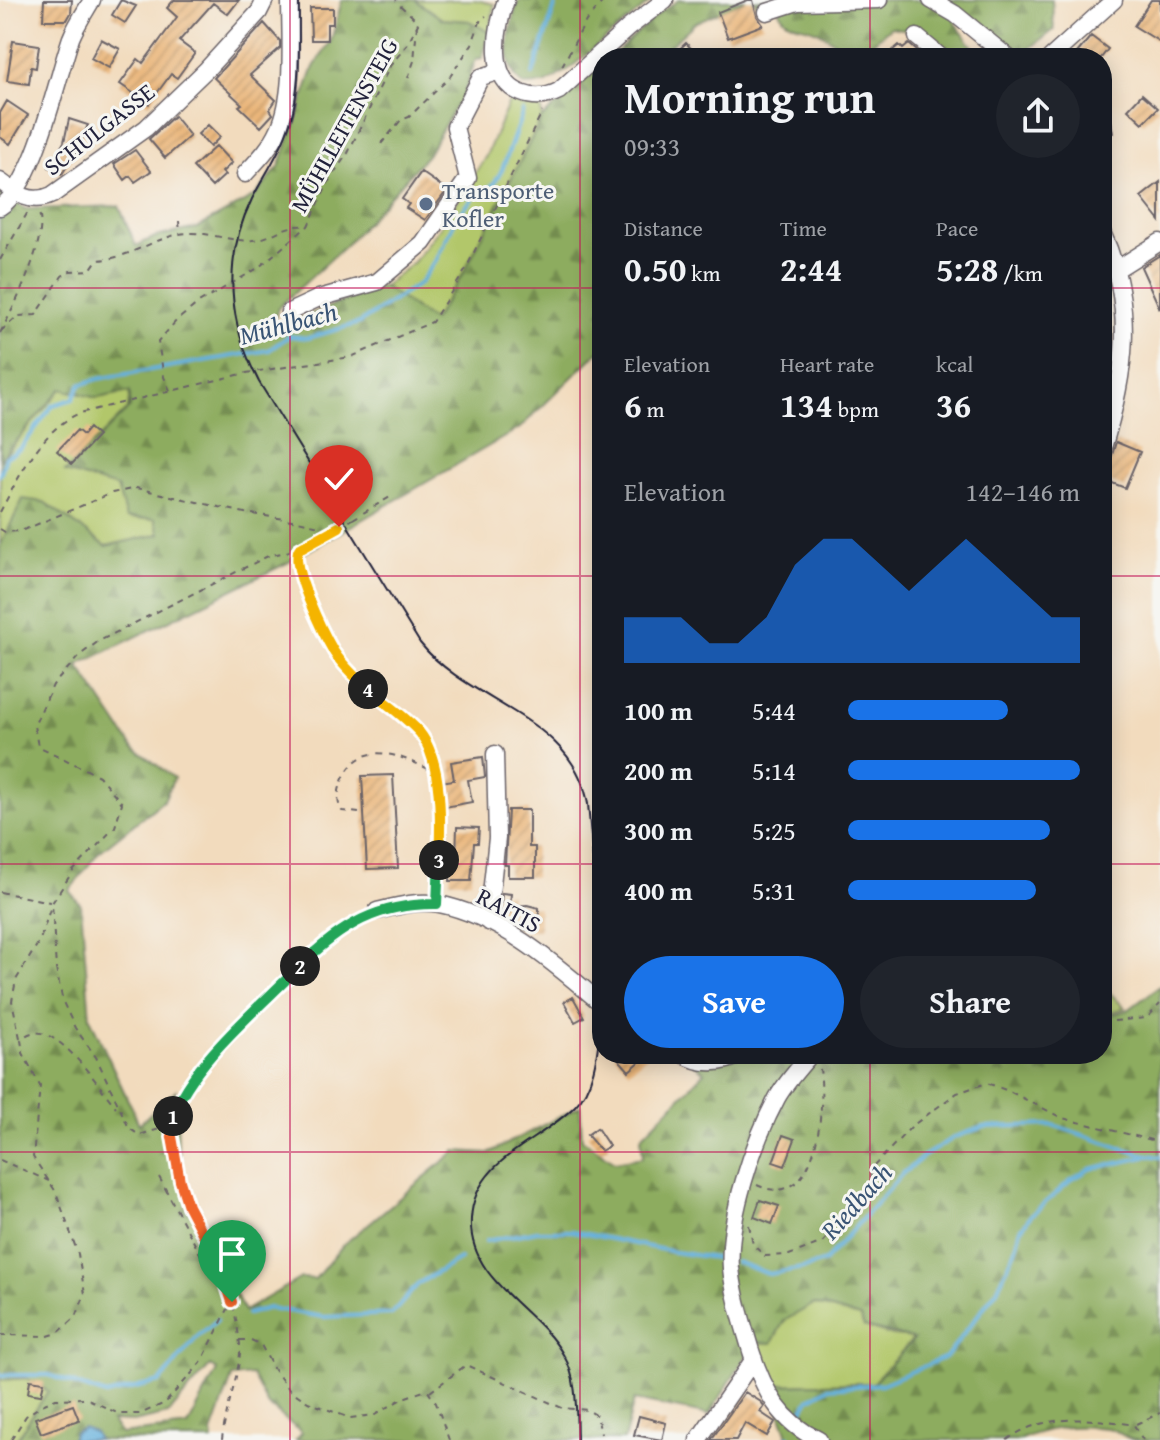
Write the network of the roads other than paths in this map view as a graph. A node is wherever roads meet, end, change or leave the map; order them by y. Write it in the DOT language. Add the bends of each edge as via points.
graph roads {
  1 [pos="92,0"];
  2 [pos="265,0"];
  3 [pos="290,0"];
  4 [pos="665,0"];
  5 [pos="879,0"];
  6 [pos="931,0"];
  7 [pos="1114,0"];
  8 [pos="505,3"];
  9 [pos="767,12"];
  10 [pos="917,37"];
  11 [pos="605,48"];
  12 [pos="930,48"];
  13 [pos="997,48"];
  14 [pos="1061,48"];
  15 [pos="592,59"];
  16 [pos="500,71"];
  17 [pos="245,174"];
  18 [pos="0,181"];
  19 [pos="15,193"];
  20 [pos="0,207"];
  21 [pos="1160,242"];
  22 [pos="1112,257"];
  23 [pos="1117,269"];
  24 [pos="289,312"];
  25 [pos="1112,412"];
  26 [pos="495,754"];
  27 [pos="377,911"];
  28 [pos="488,922"];
  29 [pos="592,995"];
  30 [pos="809,1064"];
  31 [pos="754,1359"];
  32 [pos="698,1440"];
  33 [pos="819,1440"];
  1 -- 19 [label="street" via="73,34 36,149"];
  2 -- 19 [label="street, SCHULGASSE" via="207,69 146,128 52,195 35,200"];
  3 -- 17 [label="street" via="284,114 274,138"];
  4 -- 11 [label="street"];
  5 -- 9 [label="street" via="798,2"];
  6 -- 13 [label="street"];
  7 -- 14 [label="street"];
  8 -- 16 [label="street" via="497,54"];
  10 -- 12 [label="street"];
  15 -- 16 [label="street" via="550,95 519,92"];
  16 -- 24 [label="street" via="481,77 455,127 468,178 423,243 377,282"];
  18 -- 19 [label="street, SCHULGASSE"];
  19 -- 20 [label="street"];
  21 -- 23 [label="street"];
  22 -- 23 [label="street"];
  23 -- 25 [label="street" via="1125,336"];
  26 -- 28 [label="street" via="497,838"];
  27 -- 28 [label="street, RAITIS" via="409,903 437,904"];
  28 -- 29 [label="street, RAITIS" via="517,937"];
  30 -- 31 [label="street" via="782,1090 767,1120 734,1221 731,1262"];
  31 -- 32 [label="street"];
  31 -- 33 [label="street" via="780,1412"];
}
